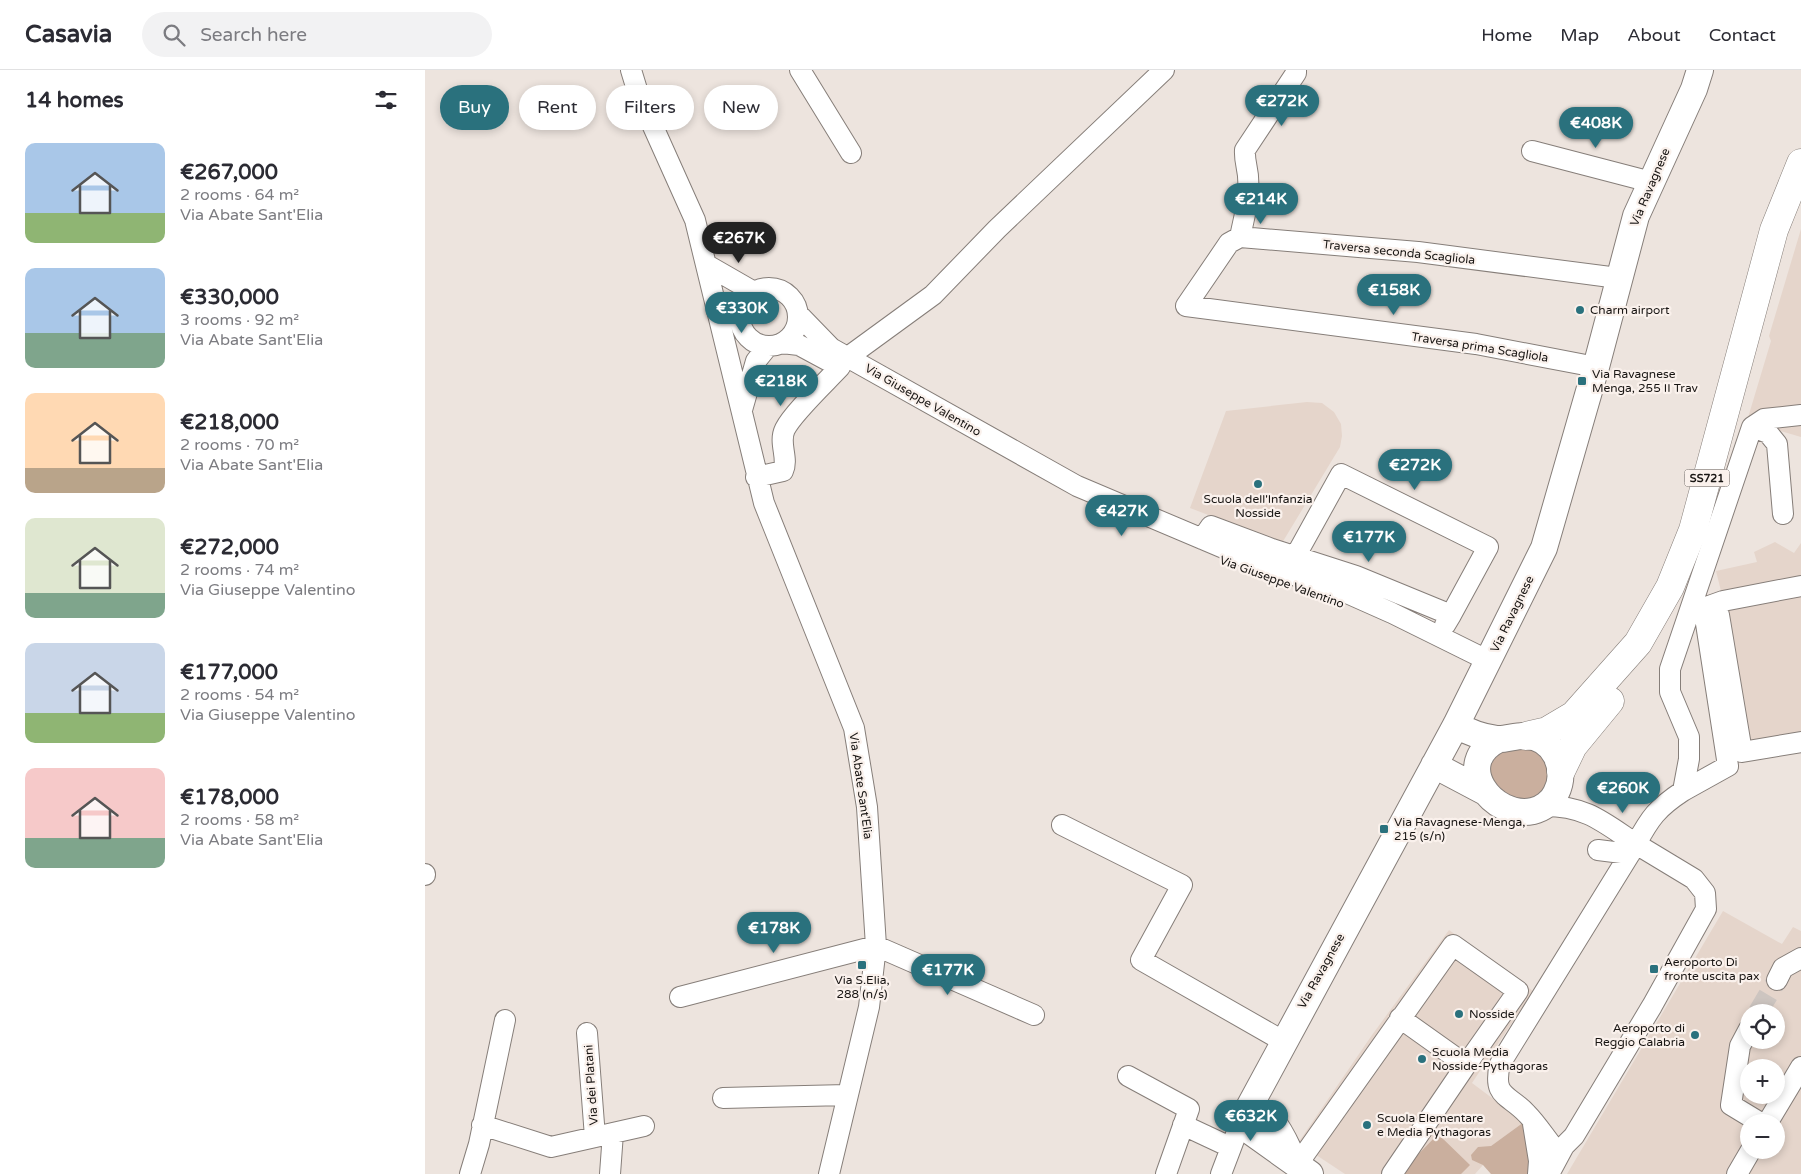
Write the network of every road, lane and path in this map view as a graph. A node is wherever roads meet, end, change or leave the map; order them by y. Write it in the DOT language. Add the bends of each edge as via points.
graph roads {
  1 [pos="631,70"];
  2 [pos="800,70"];
  3 [pos="1164,70"];
  4 [pos="1296,70"];
  5 [pos="1700,70"];
  6 [pos="1532,151"];
  7 [pos="851,153"];
  8 [pos="1801,163"];
  9 [pos="1651,182"];
  10 [pos="1801,200"];
  11 [pos="1240,237"];
  12 [pos="707,265"];
  13 [pos="1618,278"];
  14 [pos="748,299"];
  15 [pos="797,314"];
  16 [pos="765,348"];
  17 [pos="844,362"];
  18 [pos="1596,367"];
  19 [pos="742,412"];
  20 [pos="1801,415"];
  21 [pos="1754,426"];
  22 [pos="756,477"];
  23 [pos="1054,481"];
  24 [pos="1783,514"];
  25 [pos="1206,532"];
  26 [pos="1295,557"];
  27 [pos="1801,586"];
  28 [pos="1451,615"];
  29 [pos="1719,615"];
  30 [pos="1436,641"];
  31 [pos="1487,666"];
  32 [pos="1456,726"];
  33 [pos="1526,736"];
  34 [pos="1499,739"];
  35 [pos="1801,742"];
  36 [pos="1434,765"];
  37 [pos="1561,775"];
  38 [pos="1683,791"];
  39 [pos="1485,792"];
  40 [pos="1545,806"];
  41 [pos="1591,814"];
  42 [pos="1062,825"];
  43 [pos="1633,849"];
  44 [pos="1598,850"];
  45 [pos="876,946"];
  46 [pos="1801,958"];
  47 [pos="1777,980"];
  48 [pos="680,997"];
  49 [pos="1034,1015"];
  50 [pos="1400,1018"];
  51 [pos="505,1020"];
  52 [pos="587,1033"];
  53 [pos="1740,1044"];
  54 [pos="1279,1050"];
  55 [pos="1466,1065"];
  56 [pos="1801,1067"];
  57 [pos="1128,1076"];
  58 [pos="847,1096"];
  59 [pos="723,1098"];
  60 [pos="1746,1114"];
  61 [pos="1773,1114"];
  62 [pos="1243,1117"];
  63 [pos="1533,1124"];
  64 [pos="483,1125"];
  65 [pos="1183,1125"];
  66 [pos="644,1126"];
  67 [pos="1280,1134"];
  68 [pos="604,1135"];
  69 [pos="1564,1146"];
  70 [pos="1230,1147"];
  71 [pos="1746,1159"];
  72 [pos="1303,1170"];
  73 [pos="470,1174"];
  74 [pos="610,1174"];
  75 [pos="829,1174"];
  76 [pos="1166,1174"];
  77 [pos="1221,1174"];
  78 [pos="1392,1174"];
  79 [pos="1539,1174"];
  80 [pos="1549,1174"];
  81 [pos="1737,1174"];
  1 -- 12 [label="street, Via Abate Sant'Elia" via="638,93 695,220"];
  2 -- 7 [label="street"];
  3 -- 17 [label="street" via="997,229 933,295"];
  4 -- 11 [label="street" via="1245,150 1244,160 1250,173"];
  5 -- 9 [label="main road, Via Ravagnese"];
  6 -- 9 [label="street"];
  8 -- 33 [label="highway, SS721" via="1774,230 1693,530 1670,588 1638,644 1574,715 1547,731"];
  9 -- 13 [label="main road, Via Ravagnese" via="1636,216"];
  10 -- 37 [label="highway, SS721" via="1790,228 1703,540 1677,606 1658,642 1573,746"];
  11 -- 13 [label="street, Traversa seconda Scagliola" via="1418,252"];
  11 -- 18 [label="street, Traversa prima Scagliola" via="1229,243 1186,306 1476,344"];
  12 -- 14 [label="street"];
  12 -- 19 [label="street, Via Abate Sant'Elia"];
  13 -- 18 [label="main road, Via Ravagnese"];
  14 -- 15 [label="street" via="765,288 781,292 794,303"];
  14 -- 16 [label="street" via="741,325 745,334"];
  15 -- 16 [label="street" via="797,326 791,336"];
  15 -- 17 [label="street, Via Giuseppe Valentino"];
  16 -- 17 [label="street, Via Giuseppe Valentino" via="799,345"];
  16 -- 19 [label="street, Via Abate Sant'Elia"];
  17 -- 22 [label="street" via="785,429 783,471"];
  17 -- 23 [label="street, Via Giuseppe Valentino"];
  18 -- 31 [label="main road, Via Ravagnese" via="1543,548"];
  19 -- 22 [label="street, Via Abate Sant'Elia"];
  20 -- 21 [label="street" via="1764,419"];
  21 -- 24 [label="street" via="1768,433 1777,444"];
  21 -- 38 [label="street" via="1670,669 1670,692 1689,737"];
  22 -- 45 [label="street, Via Abate Sant'Elia" via="854,728 867,807"];
  23 -- 25 [label="street, Via Giuseppe Valentino"];
  23 -- 30 [label="street, Via Giuseppe Valentino" via="1260,577 1341,603"];
  25 -- 26 [label="street"];
  25 -- 30 [label="street, Via Giuseppe Valentino" via="1265,566 1347,593"];
  26 -- 28 [label="street" via="1355,576"];
  26 -- 28 [label="street" via="1341,474 1488,547"];
  27 -- 38 [label="street" via="1709,606 1705,618 1728,766"];
  28 -- 30 [label="street"];
  29 -- 35 [label="street" via="1742,752"];
  30 -- 31 [label="street, Via Giuseppe Valentino"];
  31 -- 32 [label="main road, Via Ravagnese"];
  32 -- 34 [label="main road" via="1474,735"];
  32 -- 36 [label="main road, Via Ravagnese"];
  33 -- 34 [label="main road"];
  33 -- 37 [label="main road" via="1546,744 1555,752"];
  34 -- 39 [label="main road" via="1481,752 1477,762 1477,777"];
  36 -- 39 [label="main road"];
  36 -- 54 [label="main road, Via Ravagnese"];
  37 -- 40 [label="main road" via="1554,798"];
  37 -- 41 [label="street"];
  38 -- 43 [label="street" via="1651,816"];
  39 -- 40 [label="main road" via="1500,805 1523,813"];
  40 -- 41 [label="street" via="1567,806"];
  41 -- 43 [label="street"];
  42 -- 54 [label="street" via="1182,885 1141,960"];
  43 -- 44 [label="street"];
  43 -- 63 [label="street" via="1500,1064 1497,1081 1501,1092 1523,1110"];
  43 -- 69 [label="street" via="1694,879 1705,893 1706,909 1653,1006"];
  45 -- 48 [label="street"];
  45 -- 49 [label="street"];
  45 -- 58 [label="street, Via Abate Sant'Elia" via="869,1007"];
  46 -- 47 [label="street" via="1783,968"];
  50 -- 55 [label="street"];
  50 -- 55 [label="street" via="1453,945 1518,991"];
  50 -- 72 [label="street"];
  51 -- 64 [label="street"];
  52 -- 68 [label="street, Via dei Platani"];
  53 -- 60 [label="street" via="1731,1105"];
  54 -- 62 [label="main road, Via Ravagnese"];
  54 -- 67 [label="main road" via="1273,1110"];
  55 -- 78 [label="street"];
  56 -- 61 [label="street"];
  57 -- 65 [label="street" via="1189,1109"];
  58 -- 59 [label="street"];
  58 -- 75 [label="street, Via Abate Sant'Elia"];
  62 -- 67 [label="main road" via="1257,1110 1268,1116"];
  62 -- 70 [label="street"];
  62 -- 72 [label="main road"];
  63 -- 69 [label="street" via="1554,1148"];
  63 -- 79 [label="street"];
  64 -- 68 [label="street" via="551,1147"];
  64 -- 73 [label="street"];
  65 -- 70 [label="street"];
  65 -- 76 [label="street"];
  66 -- 68 [label="street"];
  67 -- 72 [label="main road"];
  68 -- 74 [label="street, Via dei Platani"];
  69 -- 80 [label="street"];
  70 -- 77 [label="street"];
  71 -- 81 [label="street"];
}
